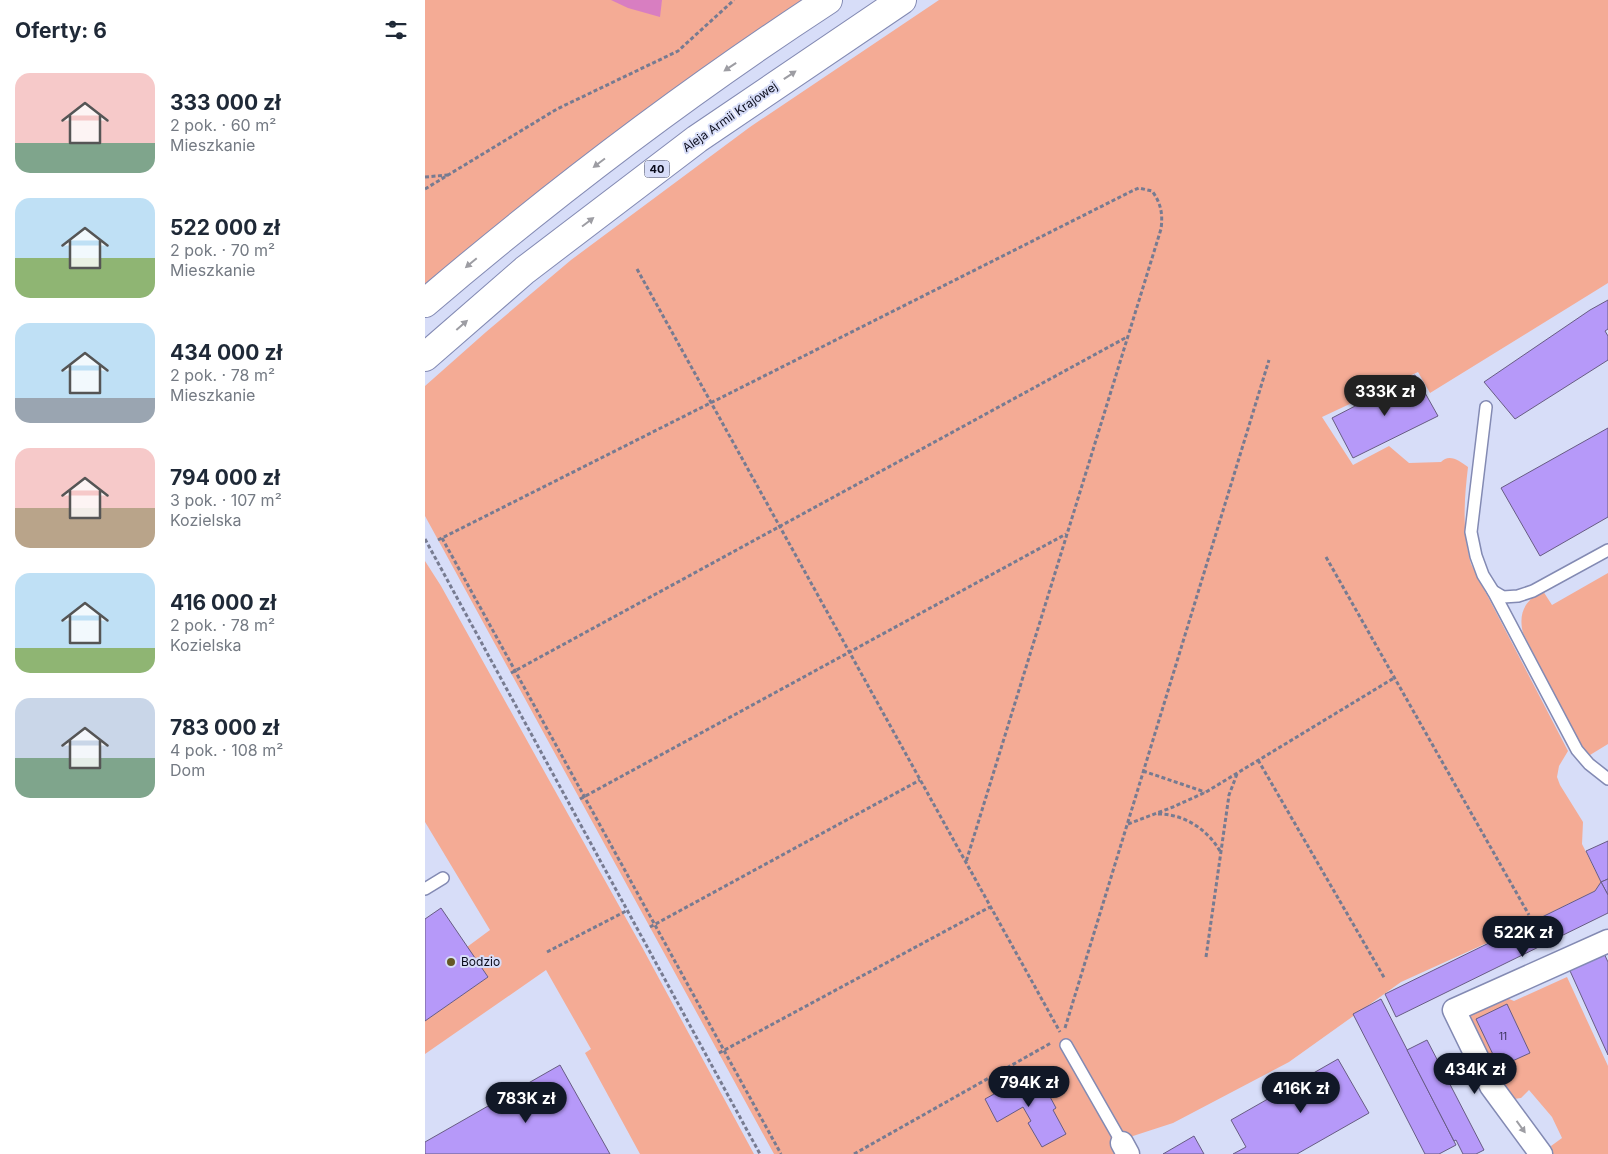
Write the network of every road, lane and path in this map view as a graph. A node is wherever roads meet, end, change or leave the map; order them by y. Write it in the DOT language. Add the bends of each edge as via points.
graph roads {
  1 [pos="734,0"];
  2 [pos="828,0"];
  3 [pos="902,0"];
  4 [pos="448,175"];
  5 [pos="425,176"];
  6 [pos="425,189"];
  7 [pos="637,269"];
  8 [pos="425,303"];
  9 [pos="1127,337"];
  10 [pos="425,357"];
  11 [pos="1269,360"];
  12 [pos="711,403"];
  13 [pos="1486,407"];
  14 [pos="779,525"];
  15 [pos="1066,534"];
  16 [pos="425,540"];
  17 [pos="1608,550"];
  18 [pos="1326,557"];
  19 [pos="1493,590"];
  20 [pos="515,671"];
  21 [pos="511,673"];
  22 [pos="1394,678"];
  23 [pos="1258,760"];
  24 [pos="1143,771"];
  25 [pos="1239,771"];
  26 [pos="1608,779"];
  27 [pos="920,780"];
  28 [pos="1206,792"];
  29 [pos="585,797"];
  30 [pos="580,800"];
  31 [pos="1154,814"];
  32 [pos="1127,824"];
  33 [pos="1221,852"];
  34 [pos="965,862"];
  35 [pos="443,878"];
  36 [pos="425,889"];
  37 [pos="991,907"];
  38 [pos="626,911"];
  39 [pos="1529,915"];
  40 [pos="655,925"];
  41 [pos="650,927"];
  42 [pos="1608,941"];
  43 [pos="547,952"];
  44 [pos="1206,957"];
  45 [pos="1385,979"];
  46 [pos="1064,1041"];
  47 [pos="723,1050"];
  48 [pos="719,1053"];
  49 [pos="1125,1148"];
  50 [pos="760,1154"];
  51 [pos="781,1154"];
  52 [pos="854,1154"];
  53 [pos="1541,1154"];
  1 -- 4 [label="path" via="678,51 557,109"];
  2 -- 8 [label="main road, one-way" via="675,105 501,238"];
  10 -- 3 [label="main road, Aleja Armii Krajowej / 40, one-way" via="525,270 697,139"];
  4 -- 5 [label="path"];
  4 -- 6 [label="path"];
  7 -- 12 [label="path"];
  9 -- 12 [label="path" via="1163,218 1156,197 1146,188 1132,191"];
  9 -- 14 [label="path"];
  9 -- 15 [label="path"];
  11 -- 24 [label="path"];
  12 -- 14 [label="path"];
  12 -- 20 [label="path" via="440,539"];
  13 -- 19 [label="lane" via="1471,532 1483,575"];
  14 -- 20 [label="path"];
  14 -- 27 [label="path"];
  15 -- 29 [label="path"];
  15 -- 34 [label="path"];
  16 -- 38 [label="path"];
  17 -- 19 [label="lane" via="1533,591 1503,596"];
  18 -- 22 [label="path"];
  19 -- 26 [label="lane" via="1577,750"];
  20 -- 21 [label="path"];
  20 -- 29 [label="path"];
  22 -- 23 [label="path"];
  22 -- 39 [label="path"];
  23 -- 25 [label="path"];
  23 -- 45 [label="path"];
  24 -- 28 [label="path"];
  24 -- 32 [label="path"];
  25 -- 28 [label="path"];
  25 -- 33 [label="path" via="1229,795"];
  27 -- 34 [label="path"];
  27 -- 40 [label="path"];
  28 -- 31 [label="path"];
  29 -- 30 [label="path"];
  29 -- 40 [label="path"];
  31 -- 32 [label="path"];
  31 -- 33 [label="path" via="1175,816 1192,823 1209,836"];
  32 -- 46 [label="path"];
  33 -- 44 [label="path"];
  34 -- 37 [label="path"];
  35 -- 36 [label="lane"];
  37 -- 46 [label="path"];
  37 -- 47 [label="path"];
  38 -- 43 [label="path"];
  38 -- 50 [label="path"];
  40 -- 41 [label="path"];
  40 -- 47 [label="path"];
  42 -- 53 [label="street, one-way" via="1454,1010 1491,1086"];
  46 -- 49 [label="lane"];
  46 -- 52 [label="path"];
  47 -- 48 [label="path"];
  47 -- 51 [label="path"];
}
